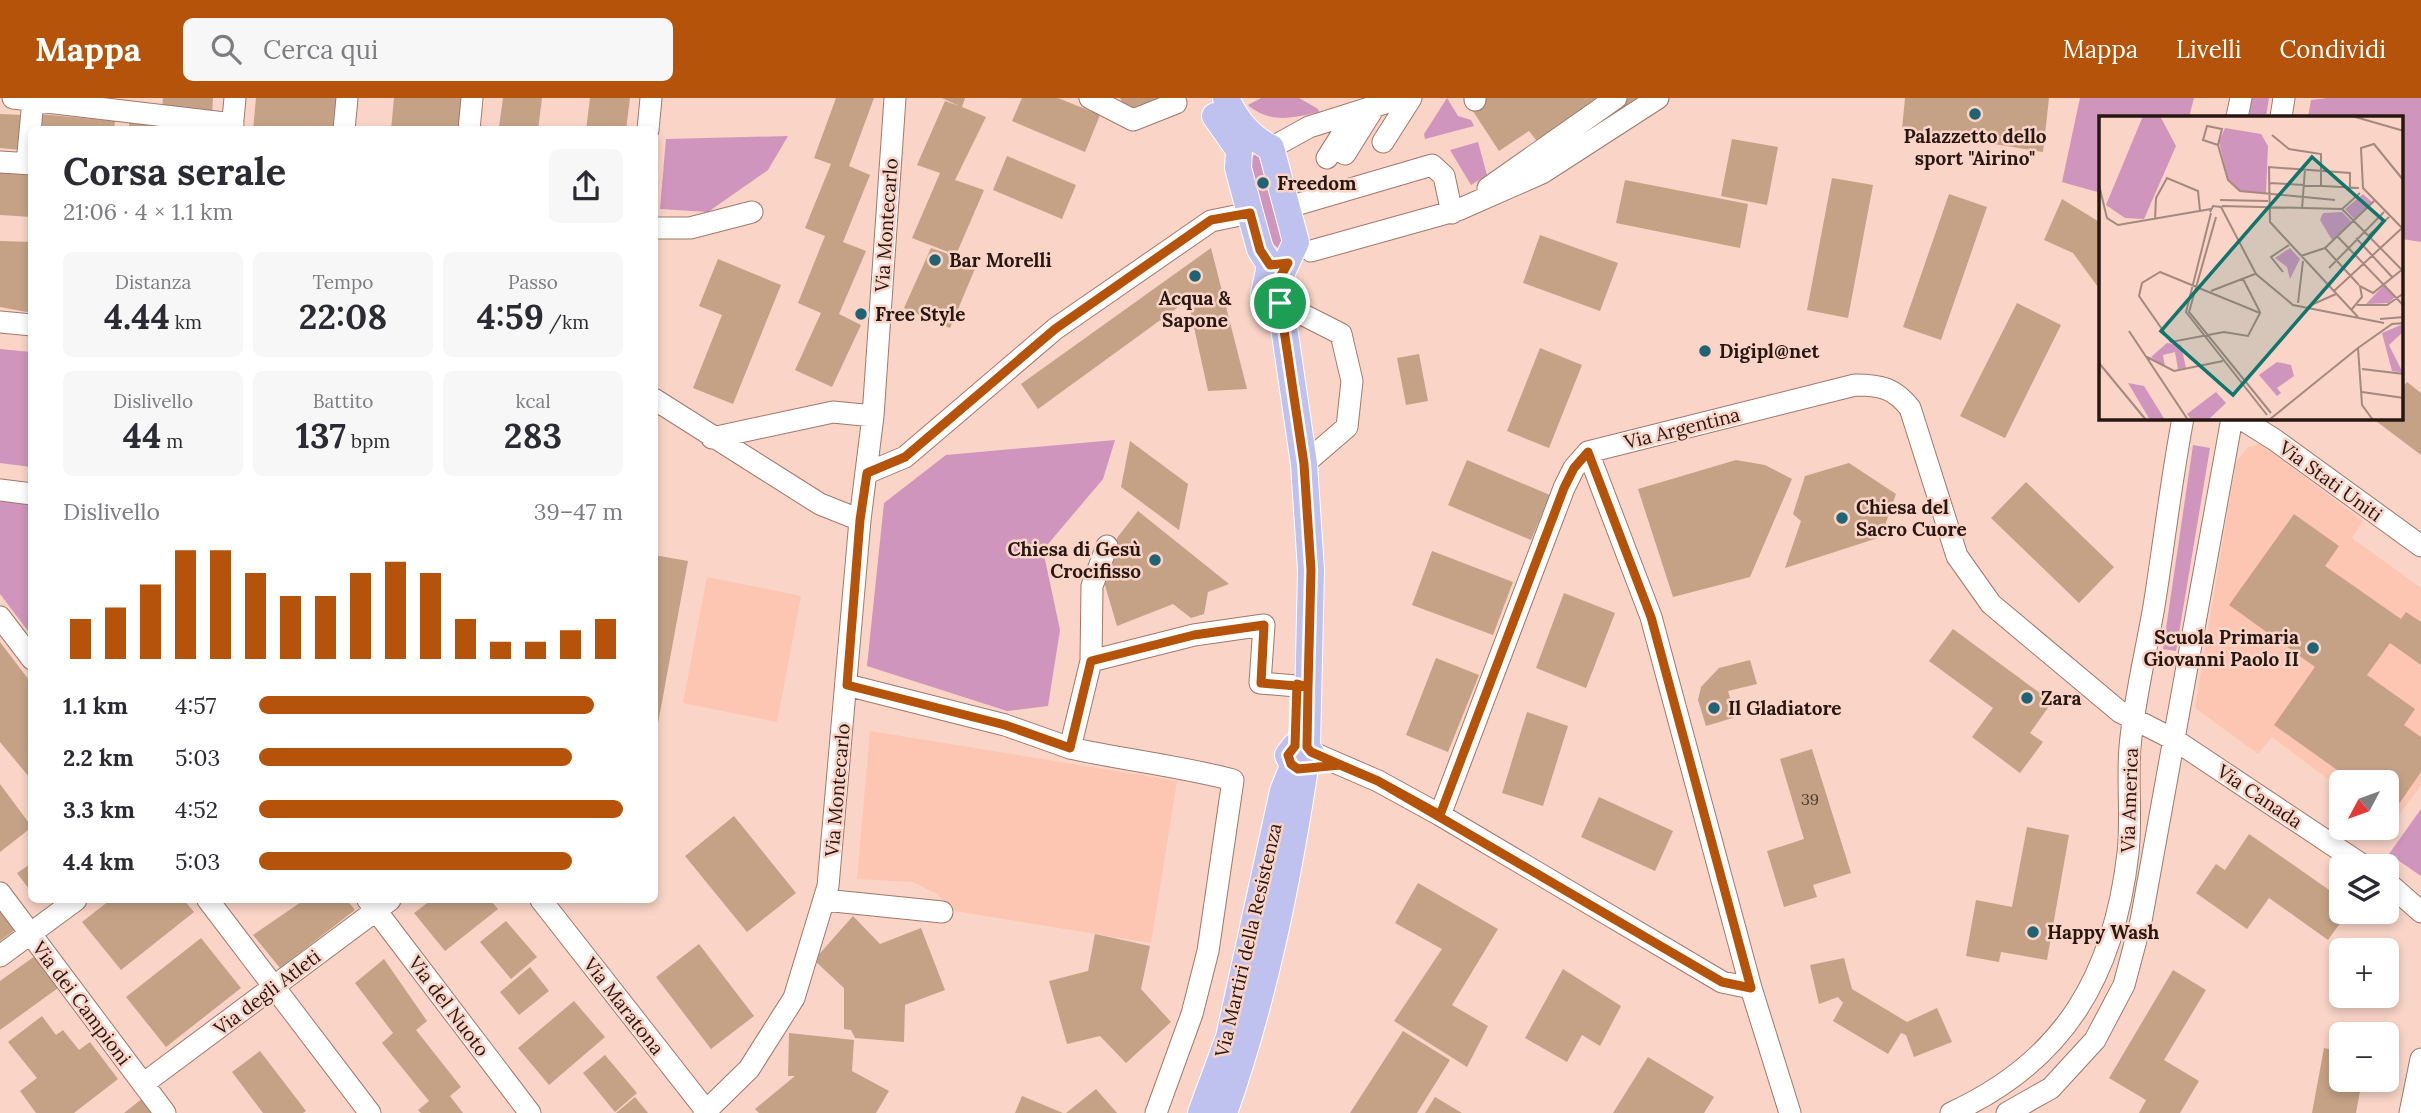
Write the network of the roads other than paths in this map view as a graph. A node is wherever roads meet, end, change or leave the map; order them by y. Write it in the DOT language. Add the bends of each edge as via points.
graph roads {
  1 [pos="235,98"];
  2 [pos="347,98"];
  3 [pos="472,98"];
  4 [pos="651,98"];
  5 [pos="895,98"];
  6 [pos="1090,98"];
  7 [pos="1209,98"];
  8 [pos="1226,98"];
  9 [pos="1427,98"];
  10 [pos="1616,98"];
  11 [pos="1658,98"];
  12 [pos="2241,98"];
  13 [pos="2284,98"];
  14 [pos="23,99"];
  15 [pos="1176,103"];
  16 [pos="1388,103"];
  17 [pos="2237,116"];
  18 [pos="2281,116"];
  19 [pos="125,120"];
  20 [pos="217,126"];
  21 [pos="232,126"];
  22 [pos="344,126"];
  23 [pos="469,126"];
  24 [pos="648,126"];
  25 [pos="1256,146"];
  26 [pos="28,153"];
  27 [pos="1336,156"];
  28 [pos="0,162"];
  29 [pos="28,164"];
  30 [pos="1299,204"];
  31 [pos="1455,211"];
  32 [pos="752,212"];
  33 [pos="1250,213"];
  34 [pos="658,228"];
  35 [pos="1311,251"];
  36 [pos="1279,264"];
  37 [pos="1280,303"];
  38 [pos="0,322"];
  39 [pos="28,325"];
  40 [pos="658,402"];
  41 [pos="873,416"];
  42 [pos="2183,420"];
  43 [pos="2232,420"];
  44 [pos="2243,420"];
  45 [pos="712,438"];
  46 [pos="1588,452"];
  47 [pos="1304,464"];
  48 [pos="867,473"];
  49 [pos="0,490"];
  50 [pos="28,494"];
  51 [pos="860,520"];
  52 [pos="2421,546"];
  53 [pos="1107,547"];
  54 [pos="0,617"];
  55 [pos="28,654"];
  56 [pos="1091,661"];
  57 [pos="847,685"];
  58 [pos="1303,685"];
  59 [pos="2134,721"];
  60 [pos="2154,730"];
  61 [pos="2175,740"];
  62 [pos="1070,748"];
  63 [pos="1302,756"];
  64 [pos="1440,815"];
  65 [pos="2346,854"];
  66 [pos="2399,892"];
  67 [pos="0,894"];
  68 [pos="824,900"];
  69 [pos="72,903"];
  70 [pos="210,903"];
  71 [pos="378,903"];
  72 [pos="543,903"];
  73 [pos="942,912"];
  74 [pos="2421,912"];
  75 [pos="30,934"];
  76 [pos="0,956"];
  77 [pos="1751,988"];
  78 [pos="273,989"];
  79 [pos="2421,1059"];
  80 [pos="143,1084"];
  81 [pos="706,1112"];
  82 [pos="165,1113"];
  83 [pos="370,1113"];
  84 [pos="530,1113"];
  85 [pos="1156,1113"];
  86 [pos="1201,1113"];
  87 [pos="1224,1113"];
  88 [pos="1790,1113"];
  89 [pos="1951,1113"];
  90 [pos="2007,1113"];
  91 [pos="2410,1113"];
  1 -- 21 [label="street"];
  2 -- 22 [label="street"];
  3 -- 23 [label="street"];
  4 -- 24 [label="street"];
  5 -- 41 [label="street, Via Montecarlo"];
  6 -- 15 [label="street" via="1133,120"];
  7 -- 25 [label="main road, Via Martiri della Resistenza" via="1220,126"];
  8 -- 25 [label="main road, Via Martiri della Resistenza"];
  9 -- 16 [label="street" via="1384,141"];
  10 -- 31 [label="street"];
  11 -- 31 [label="street" via="1542,173"];
  12 -- 17 [label="street"];
  13 -- 18 [label="street"];
  14 -- 19 [label="street"];
  14 -- 26 [label="street"];
  16 -- 25 [label="street"];
  16 -- 27 [label="street"];
  19 -- 20 [label="street"];
  25 -- 33 [label="main road" via="1238,168"];
  25 -- 36 [label="main road, Via Martiri della Resistenza" via="1296,242"];
  28 -- 29 [label="street"];
  30 -- 31 [label="street" via="1432,164 1444,176"];
  31 -- 35 [label="street"];
  32 -- 34 [label="street" via="690,228"];
  33 -- 36 [label="main road" via="1260,250"];
  33 -- 48 [label="street" via="1211,220 1055,329 905,457"];
  36 -- 37 [label="main road, Via Martiri della Resistenza"];
  36 -- 58 [label="main road, Via Martiri della Resistenza" via="1264,295 1289,425 1303,572"];
  37 -- 47 [label="main road, Via Martiri della Resistenza"];
  37 -- 47 [label="street" via="1341,334 1352,381 1347,426"];
  38 -- 39 [label="street"];
  40 -- 45 [label="street"];
  41 -- 45 [label="street" via="833,412"];
  41 -- 48 [label="street, Via Montecarlo"];
  42 -- 59 [label="street, Via America"];
  43 -- 61 [label="street, Via America"];
  44 -- 52 [label="street, Via Stati Uniti"];
  45 -- 51 [label="street" via="820,504"];
  46 -- 59 [label="street, Via Argentina" via="1855,385 1878,385 1897,392 1910,408 1957,556 1973,582 2006,619"];
  46 -- 64 [label="street" via="1564,488"];
  46 -- 77 [label="street" via="1651,617"];
  47 -- 58 [label="main road, Via Martiri della Resistenza" via="1311,570"];
  48 -- 51 [label="street, Via Montecarlo"];
  49 -- 50 [label="street"];
  51 -- 57 [label="street, Via Montecarlo"];
  53 -- 56 [label="street" via="1092,586"];
  54 -- 55 [label="street"];
  56 -- 58 [label="street" via="1194,635 1264,625 1261,683"];
  56 -- 62 [label="street"];
  57 -- 62 [label="street" via="1005,725"];
  57 -- 68 [label="street, Via Montecarlo"];
  58 -- 63 [label="main road, Via Martiri della Resistenza"];
  59 -- 60 [label="street, Via Argentina"];
  59 -- 89 [label="street, Via America" via="2129,851 2116,924 2098,972 2074,1016 2035,1061 1990,1095"];
  60 -- 61 [label="street, Via Canada"];
  61 -- 65 [label="street, Via Canada"];
  61 -- 90 [label="street, Via America" via="2141,921 2124,985 2095,1040 2051,1088"];
  62 -- 85 [label="street" via="1233,780 1209,951"];
  63 -- 64 [label="street" via="1378,781"];
  63 -- 86 [label="main road, Via Martiri della Resistenza" via="1283,791 1229,1037"];
  63 -- 87 [label="main road, Via Martiri della Resistenza" via="1276,937 1248,1046"];
  64 -- 77 [label="street" via="1722,982"];
  66 -- 74 [label="street"];
  67 -- 75 [label="street, Via dei Campioni"];
  68 -- 73 [label="street"];
  68 -- 81 [label="street, Via Montecarlo" via="794,998 749,1069"];
  69 -- 75 [label="street"];
  70 -- 78 [label="street"];
  71 -- 78 [label="street, Via degli Atleti"];
  71 -- 84 [label="street, Via del Nuoto"];
  72 -- 81 [label="street, Via Maratona"];
  75 -- 76 [label="street"];
  75 -- 80 [label="street, Via dei Campioni"];
  77 -- 88 [label="street"];
  78 -- 80 [label="street, Via degli Atleti"];
  78 -- 83 [label="street"];
  79 -- 91 [label="street"];
  80 -- 82 [label="street, Via dei Campioni"];
}
